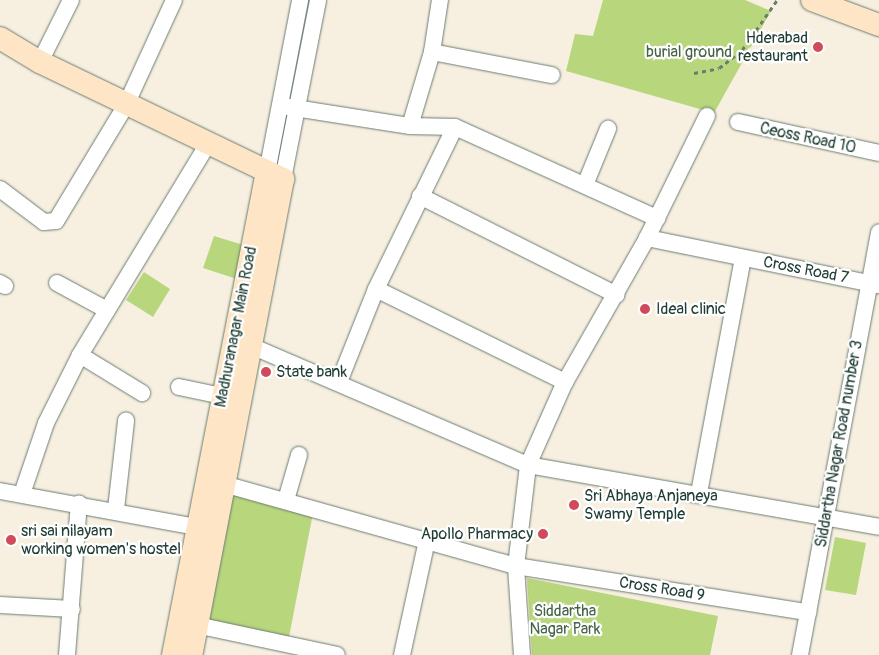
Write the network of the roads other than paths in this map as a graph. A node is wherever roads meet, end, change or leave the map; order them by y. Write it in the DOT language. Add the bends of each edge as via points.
graph roads {
  1 [pos="71,0"];
  2 [pos="174,0"];
  3 [pos="300,0"];
  4 [pos="440,0"];
  5 [pos="812,0"];
  6 [pos="314,1"];
  7 [pos="879,26"];
  8 [pos="0,38"];
  9 [pos="432,52"];
  10 [pos="40,62"];
  11 [pos="552,74"];
  12 [pos="126,105"];
  13 [pos="290,108"];
  14 [pos="707,116"];
  15 [pos="738,122"];
  16 [pos="410,126"];
  17 [pos="455,127"];
  18 [pos="608,129"];
  19 [pos="208,144"];
  20 [pos="879,154"];
  21 [pos="275,176"];
  22 [pos="585,185"];
  23 [pos="0,189"];
  24 [pos="420,196"];
  25 [pos="657,218"];
  26 [pos="879,232"];
  27 [pos="647,238"];
  28 [pos="743,258"];
  29 [pos="57,283"];
  30 [pos="874,284"];
  31 [pos="376,289"];
  32 [pos="617,295"];
  33 [pos="106,310"];
  34 [pos="242,342"];
  35 [pos="80,355"];
  36 [pos="339,382"];
  37 [pos="565,382"];
  38 [pos="179,387"];
  39 [pos="142,394"];
  40 [pos="222,396"];
  41 [pos="126,421"];
  42 [pos="299,455"];
  43 [pos="528,465"];
  44 [pos="217,482"];
  45 [pos="0,491"];
  46 [pos="699,492"];
  47 [pos="22,494"];
  48 [pos="286,500"];
  49 [pos="79,503"];
  50 [pos="116,509"];
  51 [pos="826,518"];
  52 [pos="879,528"];
  53 [pos="208,529"];
  54 [pos="427,540"];
  55 [pos="516,566"];
  56 [pos="0,605"];
  57 [pos="72,609"];
  58 [pos="808,612"];
  59 [pos="189,623"];
  60 [pos="291,650"];
  61 [pos="67,655"];
  62 [pos="173,655"];
  63 [pos="191,655"];
  64 [pos="337,655"];
  65 [pos="402,655"];
  66 [pos="522,655"];
  67 [pos="800,655"];
  1 -- 10 [label="street"];
  2 -- 12 [label="street"];
  3 -- 13 [label="street, Madhuranagar Main Road"];
  4 -- 9 [label="street"];
  5 -- 7 [label="street"];
  6 -- 13 [label="street, Madhuranagar Main Road"];
  8 -- 10 [label="street"];
  9 -- 11 [label="street"];
  9 -- 16 [label="street"];
  10 -- 12 [label="street"];
  12 -- 19 [label="street"];
  12 -- 23 [label="street" via="56,220 44,222"];
  13 -- 16 [label="street"];
  13 -- 21 [label="street, Madhuranagar Main Road"];
  14 -- 25 [label="street"];
  15 -- 20 [label="street, Ceoss Road 10"];
  16 -- 17 [label="street"];
  17 -- 22 [label="street"];
  17 -- 24 [label="street"];
  18 -- 22 [label="street"];
  19 -- 21 [label="street"];
  19 -- 33 [label="street"];
  21 -- 34 [label="street, Madhuranagar Main Road"];
  22 -- 25 [label="street"];
  24 -- 31 [label="street"];
  24 -- 32 [label="street"];
  25 -- 27 [label="street"];
  26 -- 30 [label="street, Siddartha Nagar Road number 3"];
  27 -- 28 [label="street, Cross Road 7"];
  27 -- 32 [label="street"];
  28 -- 30 [label="street, Cross Road 7"];
  28 -- 46 [label="street"];
  29 -- 33 [label="street"];
  30 -- 51 [label="street, Siddartha Nagar Road number 3"];
  31 -- 36 [label="street"];
  31 -- 37 [label="street"];
  32 -- 37 [label="street"];
  33 -- 35 [label="street"];
  34 -- 36 [label="street"];
  34 -- 40 [label="street, Madhuranagar Main Road"];
  34 -- 44 [label="street, Madhuranagar Main Road"];
  35 -- 39 [label="street"];
  35 -- 47 [label="street" via="46,423"];
  36 -- 43 [label="street"];
  37 -- 43 [label="street"];
  38 -- 40 [label="street"];
  40 -- 44 [label="street, Madhuranagar Main Road"];
  41 -- 50 [label="street"];
  42 -- 48 [label="street"];
  43 -- 46 [label="street"];
  43 -- 55 [label="street"];
  44 -- 48 [label="street, Cross Road 9"];
  44 -- 53 [label="street, Madhuranagar Main Road"];
  45 -- 47 [label="street"];
  46 -- 51 [label="street"];
  47 -- 49 [label="street"];
  48 -- 54 [label="street, Cross Road 9"];
  49 -- 50 [label="street"];
  49 -- 57 [label="street"];
  50 -- 53 [label="street"];
  51 -- 52 [label="street"];
  51 -- 58 [label="street, Siddartha Nagar Road number 3"];
  53 -- 59 [label="street, Madhuranagar Main Road"];
  54 -- 55 [label="street, Cross Road 9"];
  54 -- 65 [label="street"];
  55 -- 58 [label="street, Cross Road 9"];
  55 -- 66 [label="street"];
  56 -- 57 [label="street"];
  57 -- 61 [label="street"];
  58 -- 67 [label="street, Siddartha Nagar Road number 3"];
  59 -- 60 [label="street"];
  59 -- 62 [label="street, Madhuranagar Main Road"];
  59 -- 63 [label="street, Madhuranagar Main Road"];
  60 -- 64 [label="street"];
}
